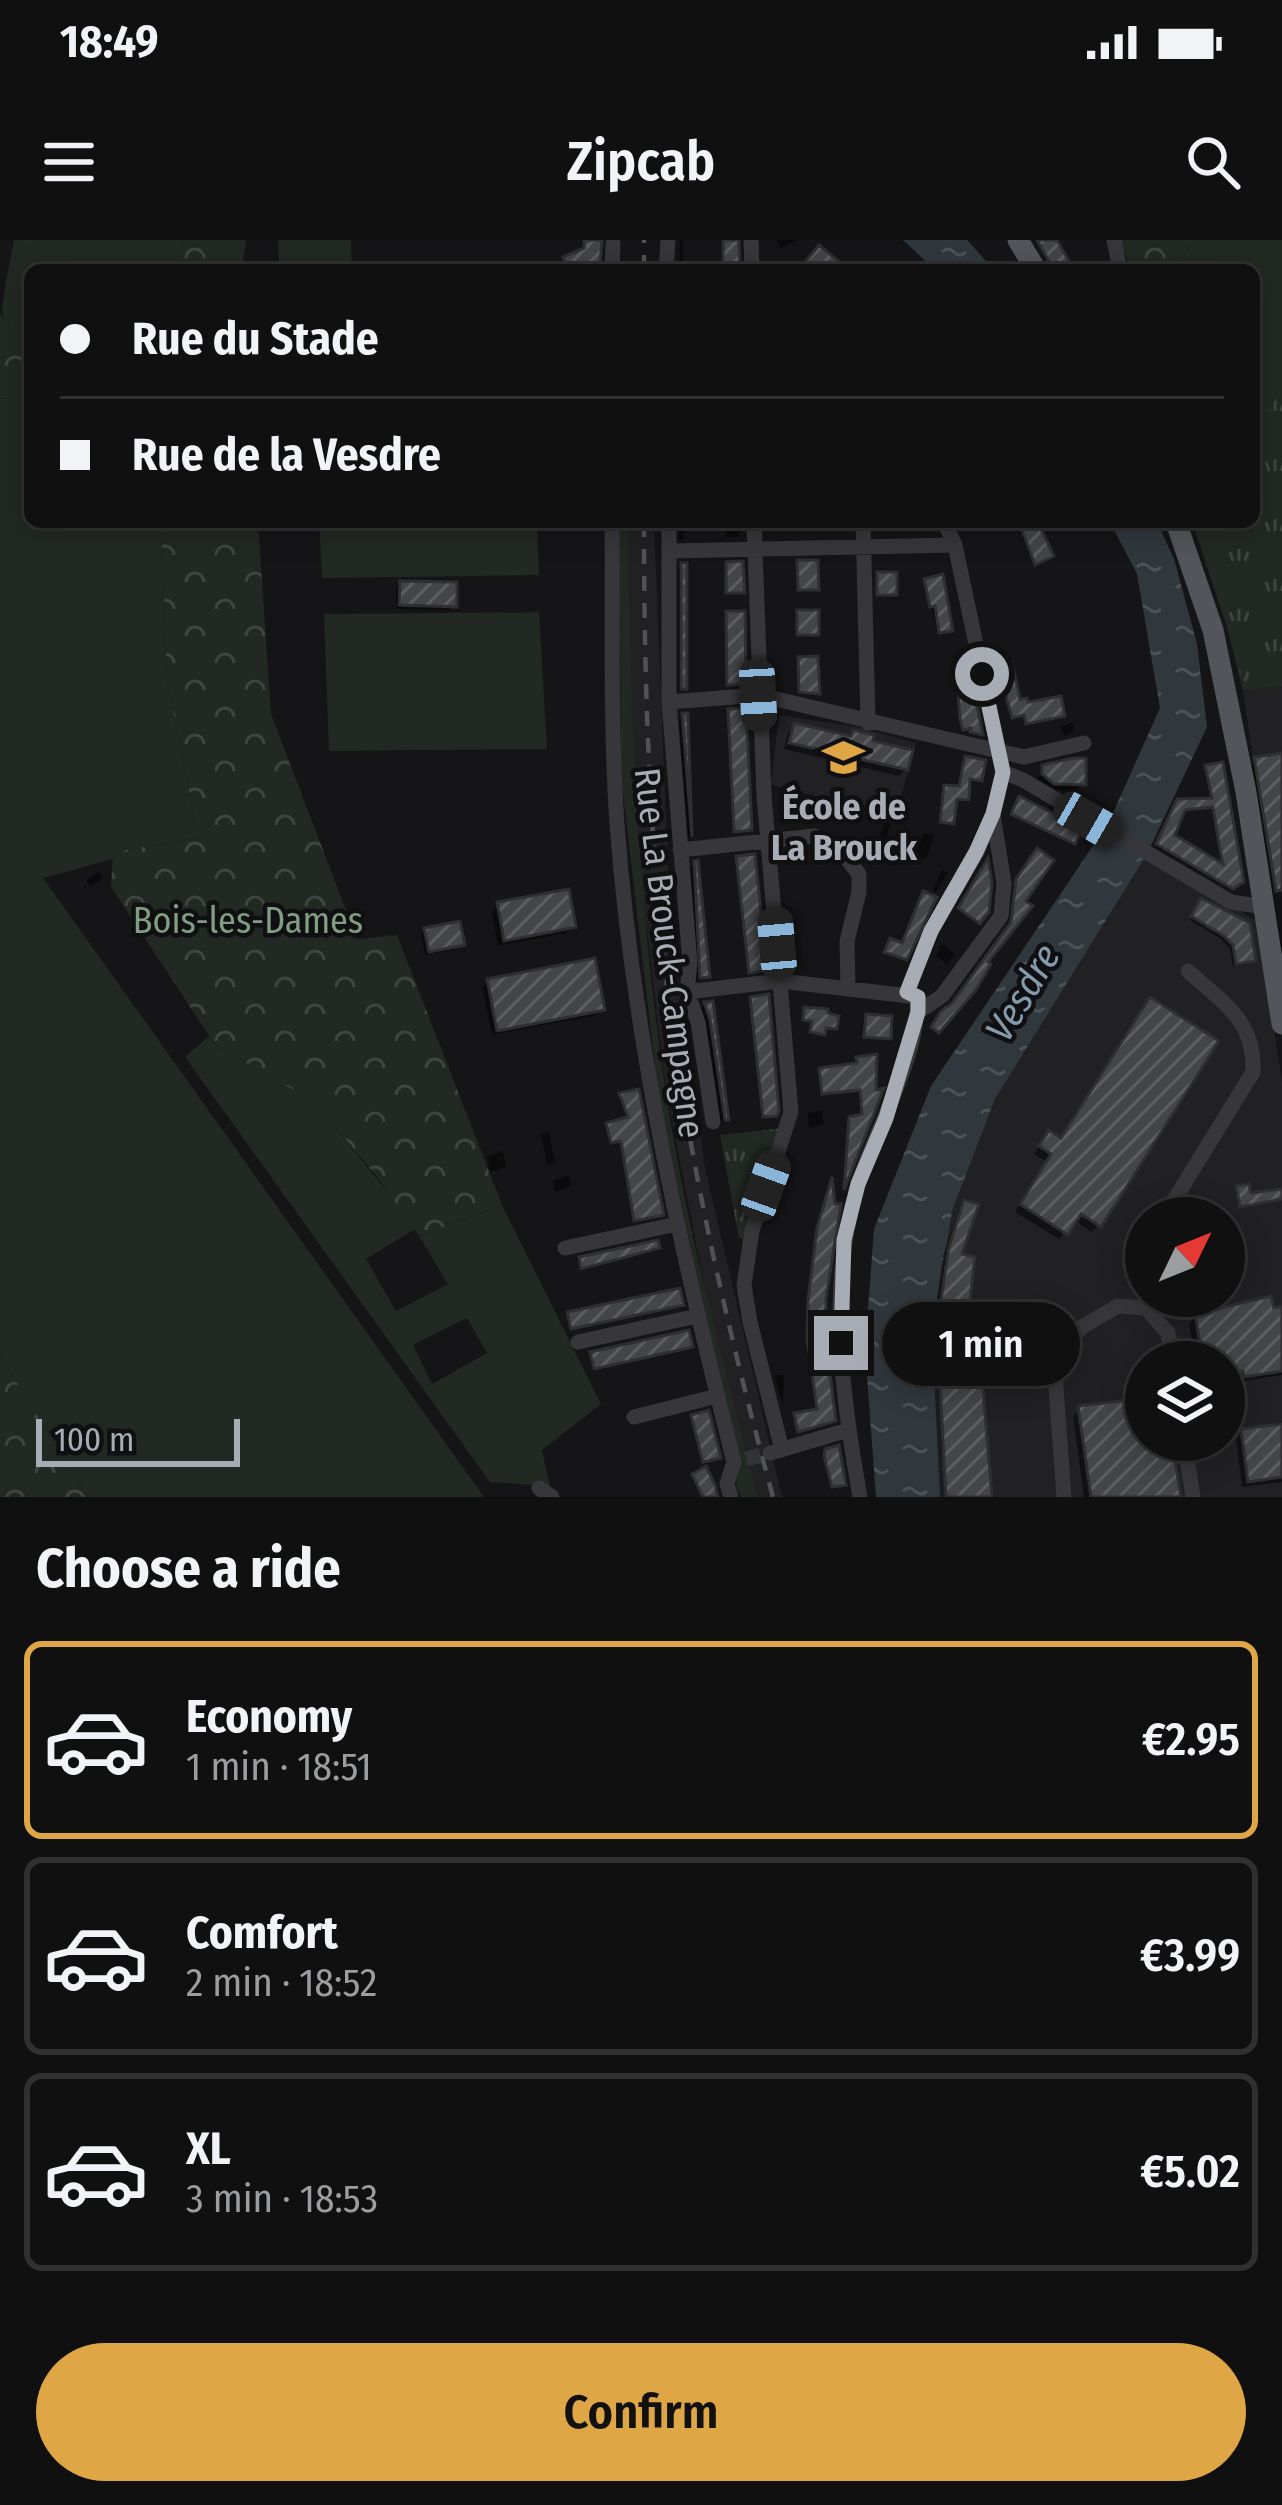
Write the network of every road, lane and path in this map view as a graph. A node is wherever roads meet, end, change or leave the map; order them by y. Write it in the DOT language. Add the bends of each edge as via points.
graph roads {
  1 [pos="613,244"];
  2 [pos="612,264"];
  3 [pos="612,528"];
  4 [pos="670,528"];
  5 [pos="754,528"];
  6 [pos="863,528"];
  7 [pos="947,528"];
  8 [pos="1178,528"];
  9 [pos="955,545"];
  10 [pos="755,548"];
  11 [pos="864,549"];
  12 [pos="670,551"];
  13 [pos="758,695"];
  14 [pos="670,702"];
  15 [pos="868,723"];
  16 [pos="1084,743"];
  17 [pos="1000,753"];
  18 [pos="1003,772"];
  19 [pos="993,814"];
  20 [pos="768,842"];
  21 [pos="680,850"];
  22 [pos="1264,908"];
  23 [pos="1188,971"];
  24 [pos="780,981"];
  25 [pos="848,988"];
  26 [pos="687,992"];
  27 [pos="907,992"];
  28 [pos="918,1012"];
  29 [pos="1282,1024"];
  30 [pos="713,1122"];
  31 [pos="1176,1197"];
  32 [pos="677,1224"];
  33 [pos="565,1247"];
  34 [pos="1125,1306"];
  35 [pos="697,1316"];
  36 [pos="578,1342"];
  37 [pos="717,1396"];
  38 [pos="634,1417"];
  39 [pos="848,1430"];
  40 [pos="1187,1461"];
  41 [pos="731,1497"];
  42 [pos="860,1497"];
  43 [pos="1064,1497"];
  44 [pos="1193,1497"];
  1 -- 2 [label="street"];
  3 -- 32 [label="street, Rue La Brouck-Campagne" via="617,828 643,1049"];
  4 -- 12 [label="street"];
  5 -- 10 [label="street"];
  6 -- 11 [label="street"];
  7 -- 9 [label="street"];
  8 -- 22 [label="main road" via="1219,657"];
  9 -- 11 [label="street"];
  9 -- 17 [label="street"];
  10 -- 11 [label="street"];
  10 -- 12 [label="street"];
  10 -- 13 [label="street"];
  11 -- 15 [label="street"];
  12 -- 14 [label="street"];
  13 -- 14 [label="street"];
  13 -- 15 [label="street"];
  13 -- 20 [label="street"];
  14 -- 21 [label="street"];
  15 -- 17 [label="street"];
  16 -- 17 [label="street" via="1024,757"];
  17 -- 18 [label="street"];
  18 -- 19 [label="street"];
  18 -- 22 [label="street" via="1231,902"];
  19 -- 27 [label="street"];
  19 -- 28 [label="street" via="1001,916 942,996"];
  20 -- 21 [label="street"];
  20 -- 24 [label="street"];
  20 -- 25 [label="street" via="814,836 840,850 859,874"];
  21 -- 26 [label="street"];
  22 -- 29 [label="main road"];
  23 -- 31 [label="street" via="1238,1017 1254,1045 1253,1072"];
  24 -- 25 [label="street"];
  24 -- 26 [label="street"];
  24 -- 39 [label="street" via="791,1112 752,1231 744,1285 776,1451"];
  25 -- 27 [label="street"];
  26 -- 30 [label="street"];
  27 -- 28 [label="street" via="918,997"];
  28 -- 39 [label="street" via="844,1240 839,1316"];
  32 -- 33 [label="street"];
  32 -- 35 [label="street, Rue La Brouck-Campagne"];
  34 -- 43 [label="street" via="1080,1328 1055,1373"];
  35 -- 36 [label="street"];
  35 -- 37 [label="street, Rue La Brouck-Campagne"];
  37 -- 38 [label="street"];
  37 -- 41 [label="street, Rue La Brouck-Campagne" via="740,1460"];
  39 -- 42 [label="street"];
  40 -- 44 [label="street"];
}
